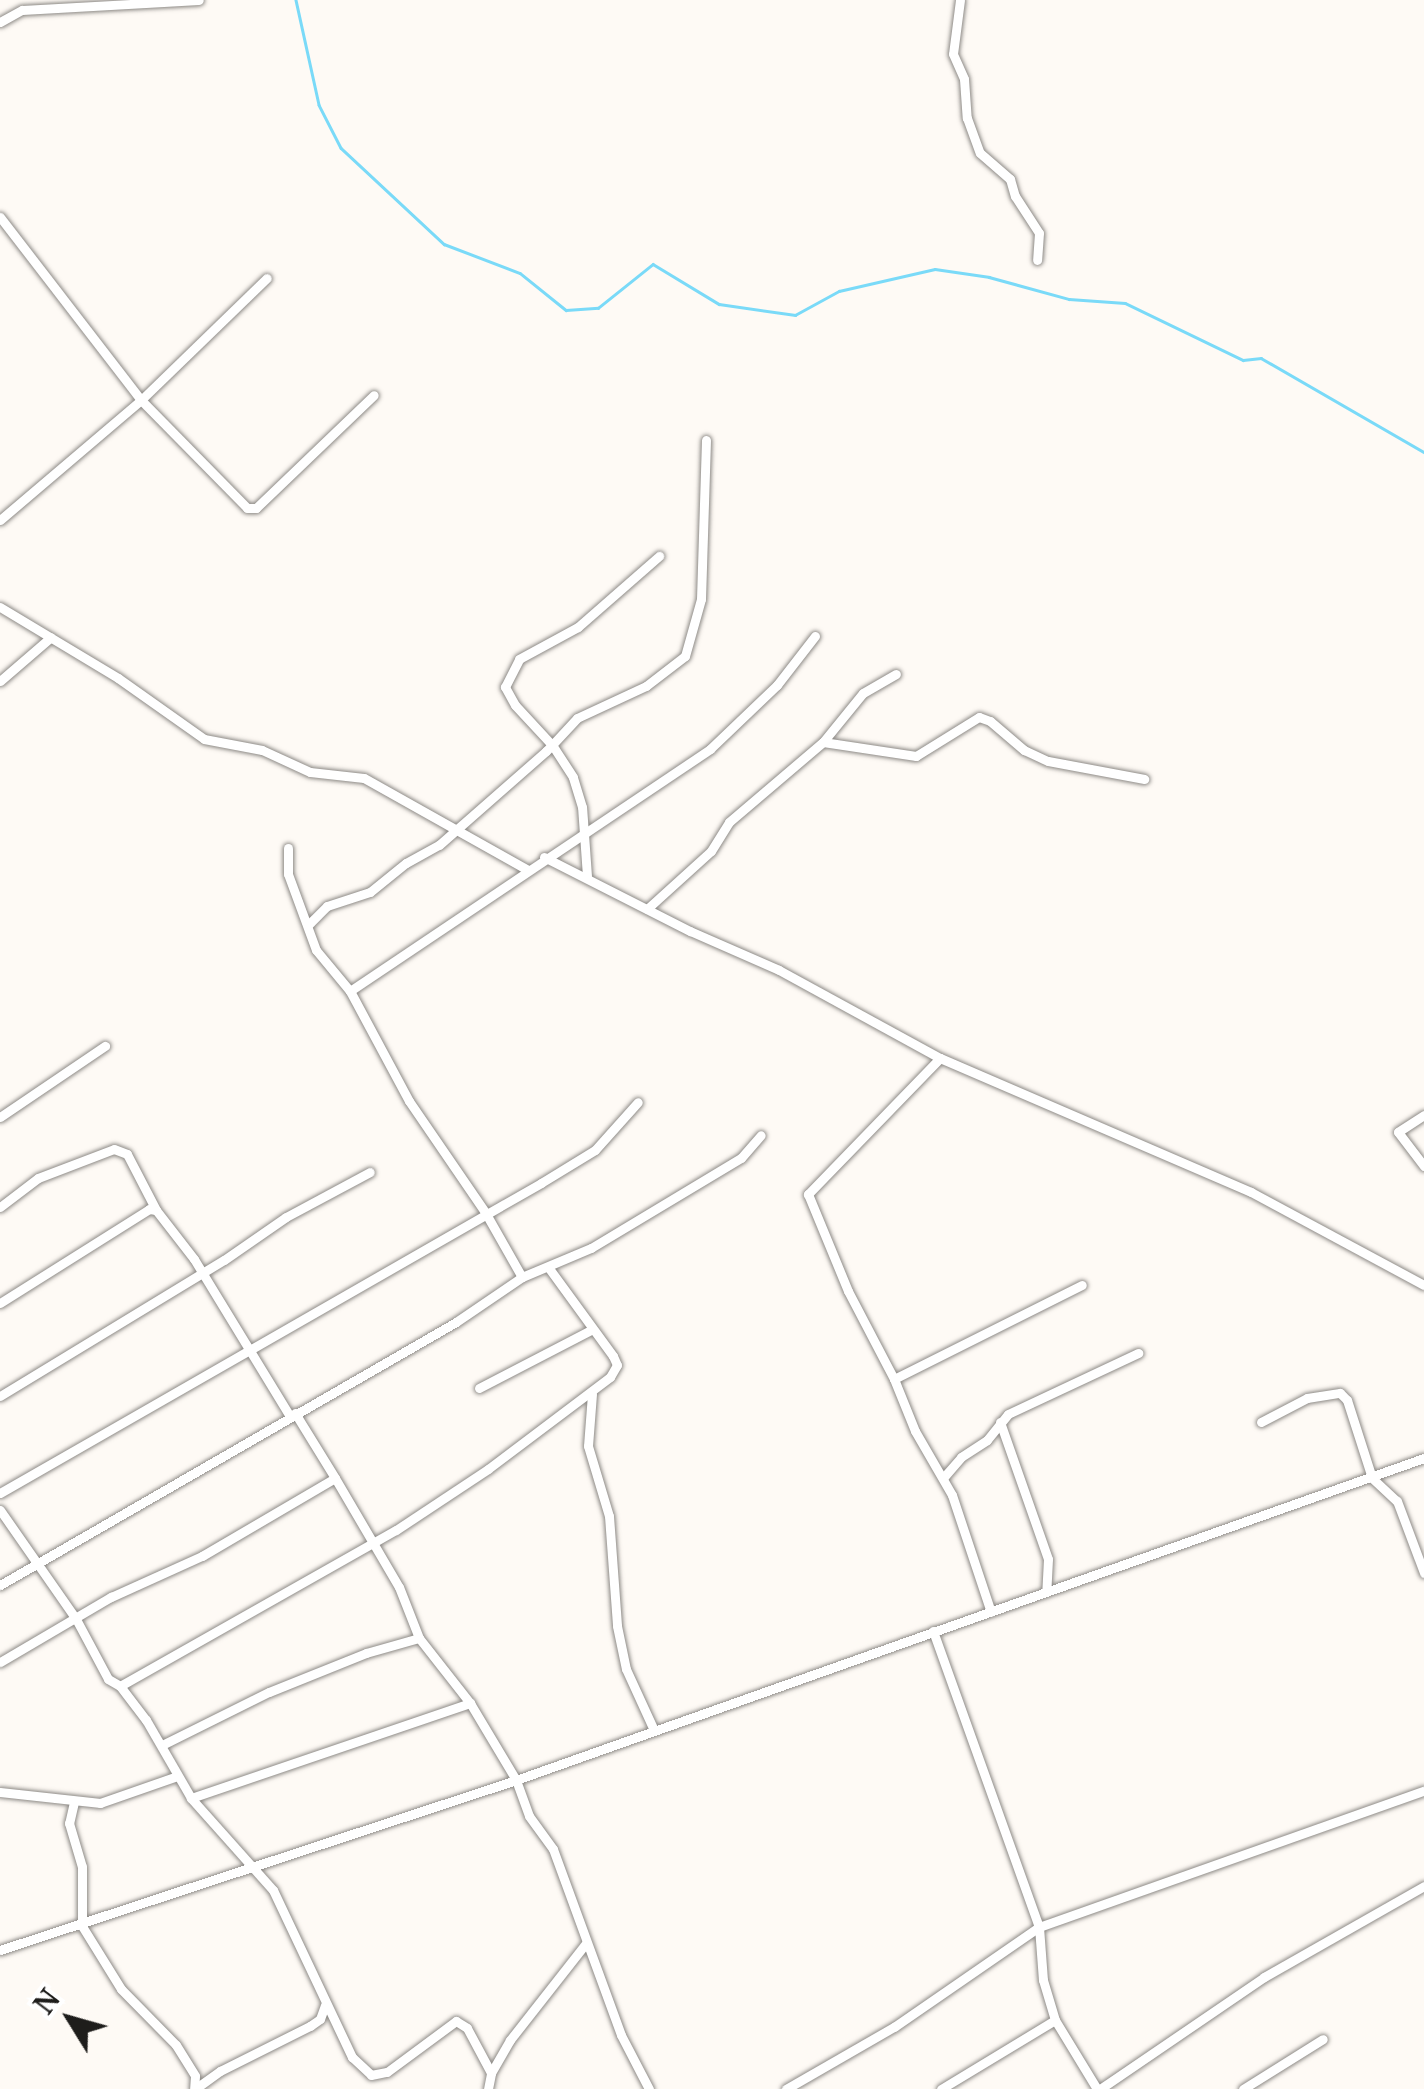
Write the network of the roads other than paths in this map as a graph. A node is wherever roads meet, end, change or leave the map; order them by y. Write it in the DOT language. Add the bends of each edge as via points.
graph roads {
  1 [pos="198,0"];
  2 [pos="960,0"];
  3 [pos="0,22"];
  4 [pos="0,217"];
  5 [pos="1037,260"];
  6 [pos="267,278"];
  7 [pos="374,395"];
  8 [pos="140,400"];
  9 [pos="706,440"];
  10 [pos="0,520"];
  11 [pos="659,556"];
  12 [pos="0,608"];
  13 [pos="815,636"];
  14 [pos="51,638"];
  15 [pos="896,674"];
  16 [pos="0,681"];
  17 [pos="823,742"];
  18 [pos="552,745"];
  19 [pos="1144,779"];
  20 [pos="456,829"];
  21 [pos="586,832"];
  22 [pos="288,848"];
  23 [pos="544,858"];
  24 [pos="528,870"];
  25 [pos="586,876"];
  26 [pos="647,909"];
  27 [pos="308,925"];
  28 [pos="350,991"];
  29 [pos="106,1046"];
  30 [pos="940,1058"];
  31 [pos="638,1102"];
  32 [pos="1424,1115"];
  33 [pos="0,1116"];
  34 [pos="761,1135"];
  35 [pos="1424,1166"];
  36 [pos="370,1172"];
  37 [pos="0,1207"];
  38 [pos="156,1210"];
  39 [pos="486,1212"];
  40 [pos="548,1267"];
  41 [pos="202,1273"];
  42 [pos="522,1278"];
  43 [pos="1424,1285"];
  44 [pos="1082,1286"];
  45 [pos="0,1303"];
  46 [pos="591,1330"];
  47 [pos="250,1346"];
  48 [pos="1138,1354"];
  49 [pos="894,1379"];
  50 [pos="480,1388"];
  51 [pos="592,1394"];
  52 [pos="0,1396"];
  53 [pos="292,1414"];
  54 [pos="1000,1422"];
  55 [pos="1261,1422"];
  56 [pos="1424,1458"];
  57 [pos="335,1478"];
  58 [pos="943,1478"];
  59 [pos="1372,1478"];
  60 [pos="0,1493"];
  61 [pos="0,1510"];
  62 [pos="372,1543"];
  63 [pos="36,1566"];
  64 [pos="1424,1573"];
  65 [pos="0,1585"];
  66 [pos="1046,1592"];
  67 [pos="991,1612"];
  68 [pos="76,1619"];
  69 [pos="934,1630"];
  70 [pos="419,1638"];
  71 [pos="0,1662"];
  72 [pos="120,1686"];
  73 [pos="470,1703"];
  74 [pos="654,1728"];
  75 [pos="162,1745"];
  76 [pos="177,1776"];
  77 [pos="516,1780"];
  78 [pos="1424,1791"];
  79 [pos="0,1792"];
  80 [pos="191,1798"];
  81 [pos="74,1802"];
  82 [pos="255,1867"];
  83 [pos="1424,1886"];
  84 [pos="82,1926"];
  85 [pos="1039,1927"];
  86 [pos="586,1943"];
  87 [pos="0,1950"];
  88 [pos="325,2005"];
  89 [pos="1054,2020"];
  90 [pos="1323,2038"];
  91 [pos="492,2074"];
  92 [pos="489,2088"];
  93 [pos="194,2089"];
  94 [pos="648,2089"];
  95 [pos="786,2089"];
  96 [pos="941,2089"];
  97 [pos="1099,2089"];
  98 [pos="1243,2089"];
  1 -- 3 [label="street" via="22,10"];
  2 -- 5 [label="street" via="954,54 967,118 980,154 1010,179 1039,233"];
  4 -- 8 [label="street"];
  6 -- 8 [label="street"];
  7 -- 8 [label="street" via="256,508 236,500"];
  8 -- 10 [label="street"];
  9 -- 18 [label="street" via="701,599 686,656 646,686 577,718"];
  11 -- 18 [label="street" via="578,627 519,659 505,688"];
  12 -- 14 [label="street"];
  13 -- 21 [label="street" via="777,685 710,749"];
  14 -- 16 [label="street"];
  14 -- 20 [label="street" via="204,739 275,754 310,772 364,778"];
  15 -- 17 [label="street" via="863,692"];
  17 -- 19 [label="street" via="916,756 979,717 1048,762"];
  17 -- 26 [label="street" via="729,822 703,859"];
  18 -- 20 [label="street"];
  18 -- 21 [label="street" via="572,777"];
  20 -- 24 [label="street"];
  20 -- 27 [label="street" via="370,892 328,906"];
  21 -- 23 [label="street"];
  21 -- 25 [label="street"];
  22 -- 27 [label="street" via="288,874"];
  23 -- 24 [label="street"];
  23 -- 25 [label="street"];
  24 -- 28 [label="street"];
  25 -- 26 [label="street"];
  26 -- 30 [label="street" via="779,970"];
  27 -- 28 [label="street" via="326,967"];
  28 -- 39 [label="street" via="410,1102"];
  29 -- 33 [label="street"];
  30 -- 43 [label="street" via="1251,1192"];
  30 -- 49 [label="street" via="808,1194"];
  31 -- 39 [label="street" via="595,1150"];
  32 -- 35 [label="street" via="1398,1132"];
  34 -- 40 [label="street" via="742,1158"];
  36 -- 41 [label="street"];
  37 -- 38 [label="street" via="38,1178 114,1149 127,1154"];
  38 -- 41 [label="street"];
  38 -- 45 [label="street"];
  39 -- 42 [label="street"];
  39 -- 47 [label="street"];
  40 -- 42 [label="street"];
  40 -- 46 [label="street"];
  41 -- 47 [label="street"];
  41 -- 52 [label="street"];
  42 -- 53 [label="street"];
  44 -- 49 [label="street"];
  46 -- 50 [label="street"];
  46 -- 51 [label="street" via="617,1365"];
  47 -- 53 [label="street"];
  47 -- 60 [label="street"];
  48 -- 54 [label="street" via="1021,1406"];
  49 -- 58 [label="street"];
  51 -- 62 [label="street"];
  51 -- 74 [label="street" via="588,1446 609,1516 617,1626 626,1669"];
  53 -- 57 [label="street"];
  53 -- 63 [label="street"];
  54 -- 58 [label="street"];
  54 -- 66 [label="street" via="1048,1559"];
  55 -- 59 [label="street" via="1307,1398 1340,1393"];
  56 -- 59 [label="street"];
  57 -- 62 [label="street"];
  57 -- 68 [label="street"];
  58 -- 67 [label="street"];
  59 -- 64 [label="street" via="1398,1501"];
  59 -- 66 [label="street"];
  61 -- 63 [label="street"];
  62 -- 70 [label="street" via="400,1587"];
  62 -- 72 [label="street"];
  63 -- 65 [label="street"];
  63 -- 68 [label="street"];
  66 -- 67 [label="street"];
  67 -- 69 [label="street"];
  68 -- 71 [label="street"];
  68 -- 72 [label="street" via="108,1679"];
  69 -- 74 [label="street"];
  69 -- 85 [label="street"];
  70 -- 73 [label="street"];
  70 -- 75 [label="street" via="269,1692"];
  72 -- 75 [label="street"];
  73 -- 77 [label="street"];
  73 -- 80 [label="street"];
  74 -- 77 [label="street"];
  75 -- 76 [label="street"];
  76 -- 80 [label="street"];
  76 -- 81 [label="street" via="124,1797"];
  77 -- 82 [label="street"];
  77 -- 86 [label="street" via="529,1816 553,1849"];
  78 -- 85 [label="street"];
  79 -- 81 [label="street"];
  80 -- 82 [label="street"];
  81 -- 84 [label="street" via="69,1823 82,1867"];
  82 -- 84 [label="street"];
  82 -- 88 [label="street" via="273,1890"];
  83 -- 97 [label="street" via="1264,1977"];
  84 -- 87 [label="street"];
  84 -- 93 [label="street" via="122,1989 176,2045 195,2076"];
  85 -- 89 [label="street"];
  85 -- 95 [label="street" via="894,2027"];
  86 -- 91 [label="street" via="510,2040"];
  86 -- 94 [label="street"];
  88 -- 91 [label="street" via="352,2057 371,2075 387,2072 456,2021 468,2028"];
  88 -- 93 [label="street" via="310,2026"];
  89 -- 96 [label="street"];
  89 -- 97 [label="street"];
  90 -- 98 [label="street"];
  91 -- 92 [label="street"];
}
